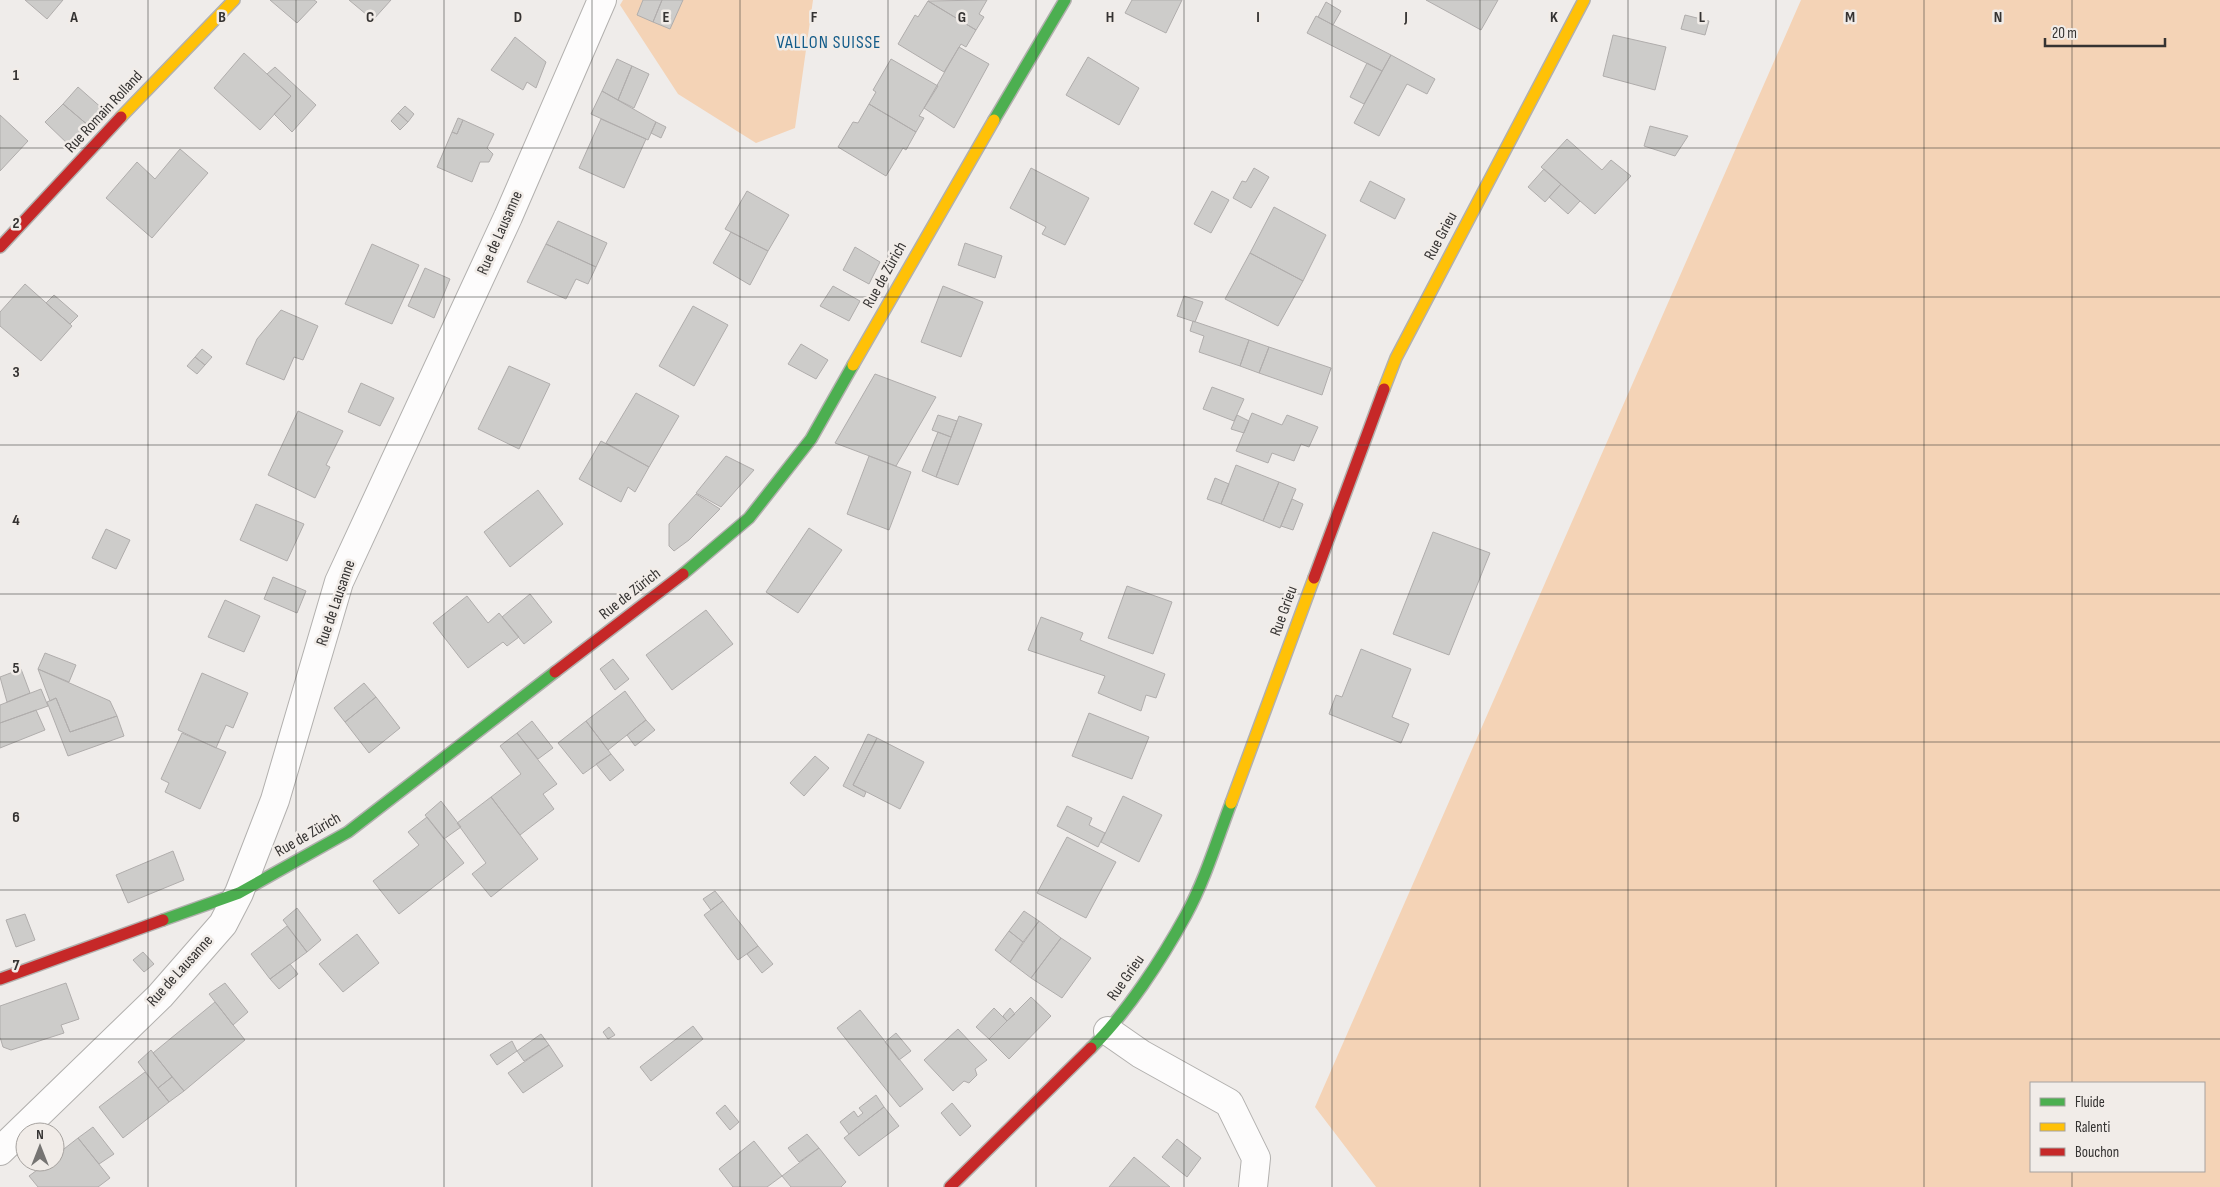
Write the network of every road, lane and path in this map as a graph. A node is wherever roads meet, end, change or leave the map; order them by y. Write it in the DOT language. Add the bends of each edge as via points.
graph roads {
  1 [pos="234,0"];
  2 [pos="602,0"];
  3 [pos="1065,0"];
  4 [pos="1584,0"];
  5 [pos="0,247"];
  6 [pos="239,893"];
  7 [pos="0,979"];
  8 [pos="1108,1031"];
  9 [pos="0,1151"];
  10 [pos="950,1187"];
  11 [pos="1253,1187"];
  1 -- 5 [label="street, Rue Romain Rolland"];
  2 -- 6 [label="street, Rue de Lausanne" via="508,217 339,582 275,800"];
  3 -- 6 [label="street, Rue de Zürich" via="935,219 811,439 749,518 683,574 348,832"];
  4 -- 8 [label="street, Rue Grieu" via="1396,358 1207,867 1186,915"];
  6 -- 7 [label="street, Rue de Zürich"];
  6 -- 9 [label="street, Rue de Lausanne" via="223,924 160,996"];
  8 -- 10 [label="street, Rue Grieu"];
  8 -- 11 [label="street" via="1141,1054 1229,1104 1256,1158"];
}
